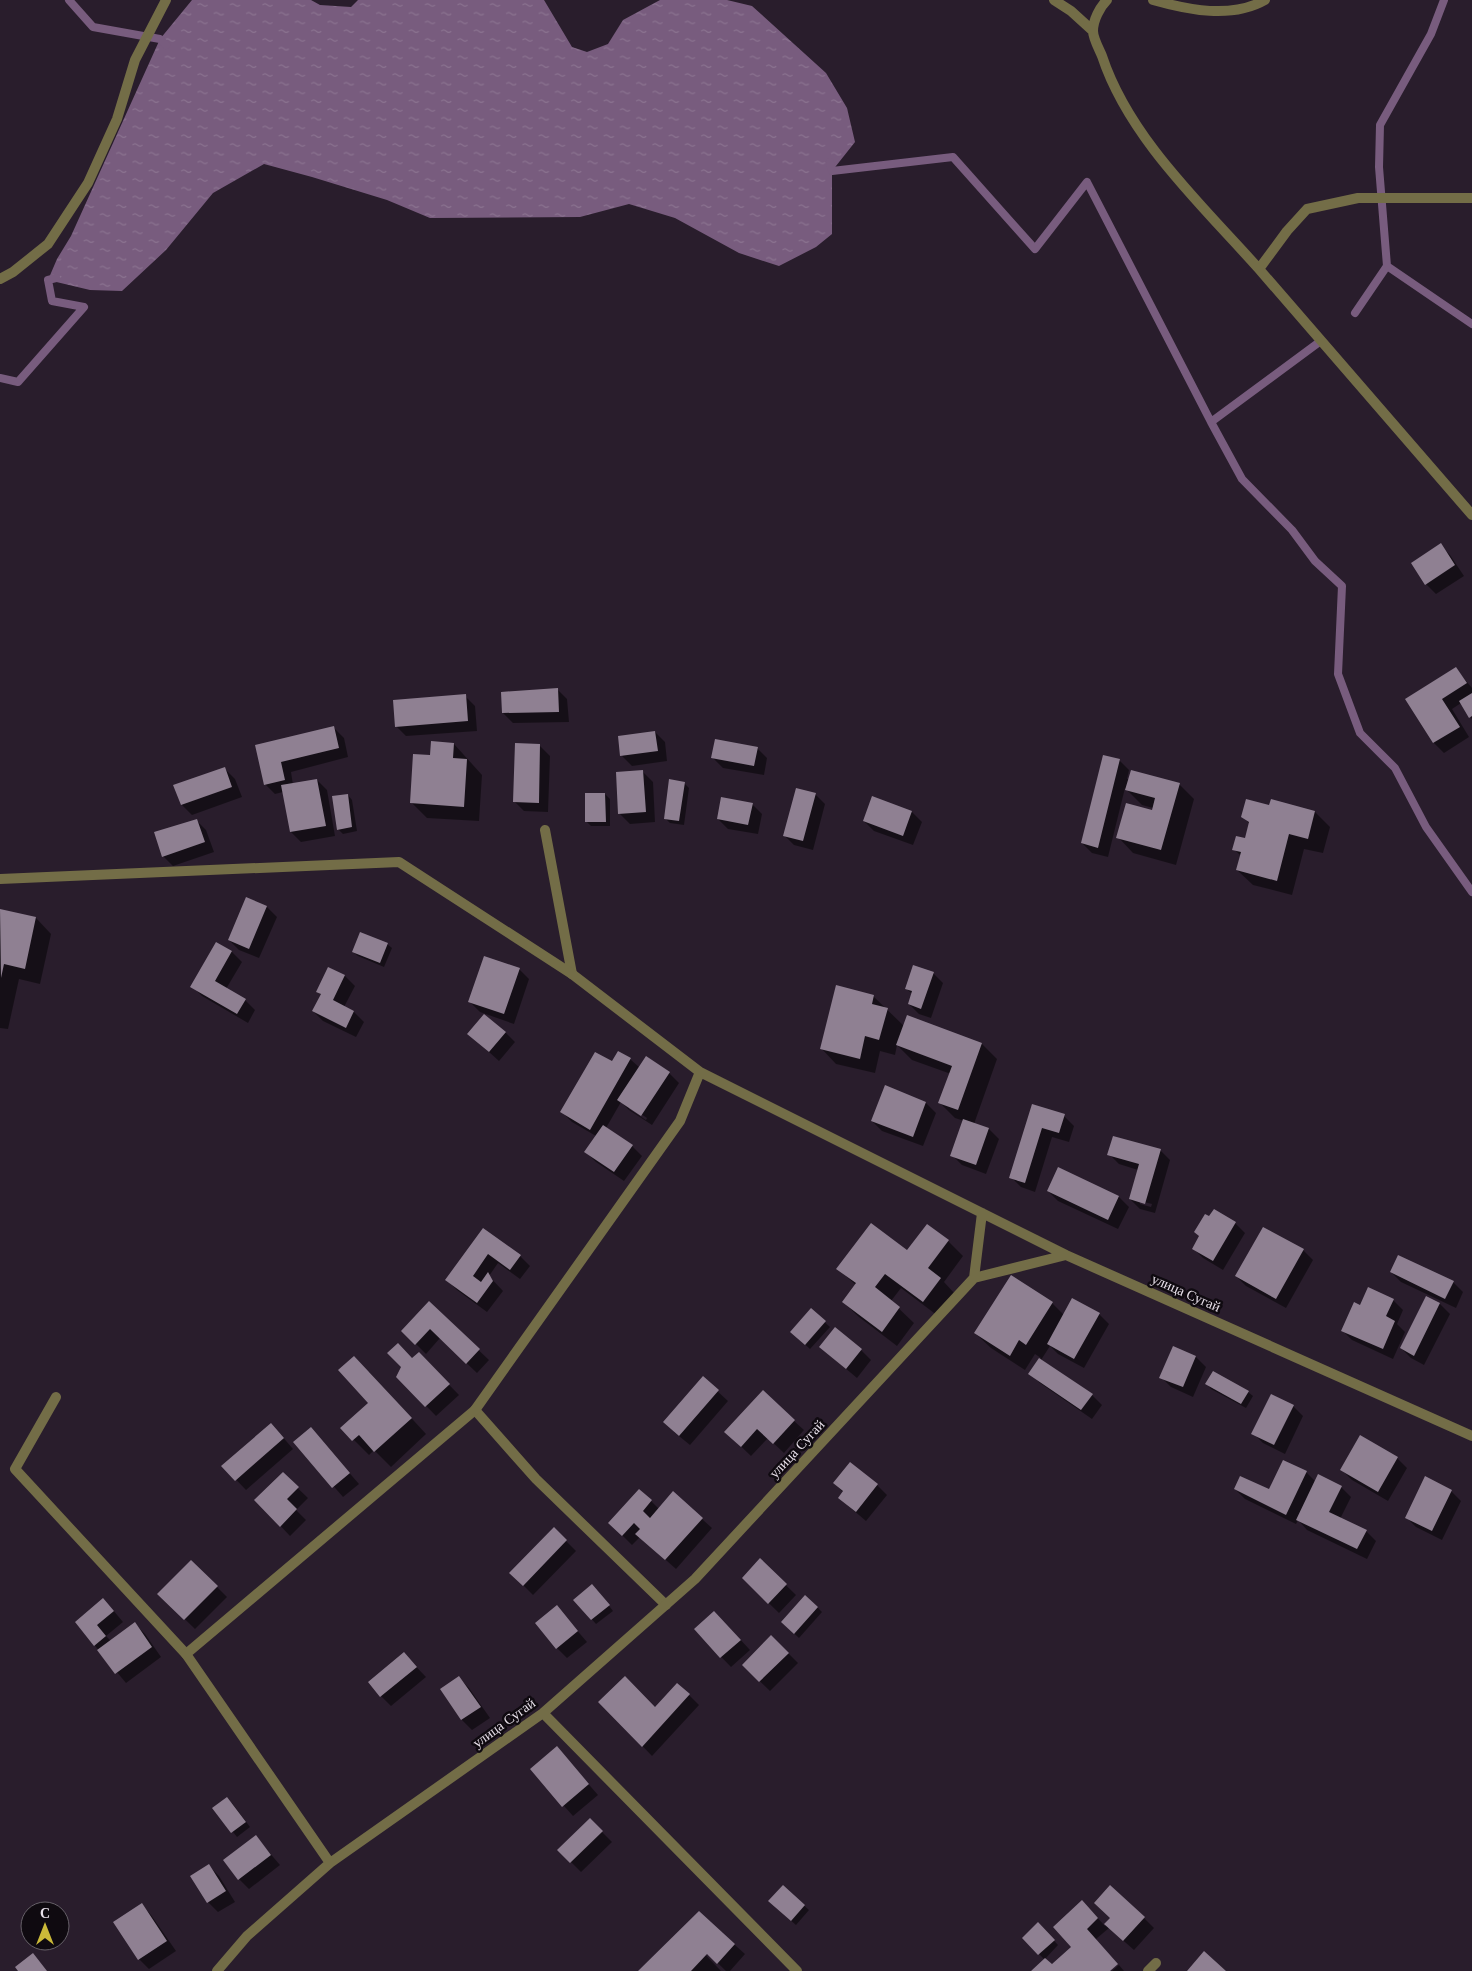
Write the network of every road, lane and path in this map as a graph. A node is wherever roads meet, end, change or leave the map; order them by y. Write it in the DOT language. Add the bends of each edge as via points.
graph roads {
  1 [pos="166,0"];
  2 [pos="1054,0"];
  3 [pos="1107,0"];
  4 [pos="1153,0"];
  5 [pos="1266,0"];
  6 [pos="1093,31"];
  7 [pos="1472,198"];
  8 [pos="1259,269"];
  9 [pos="0,278"];
  10 [pos="1472,515"];
  11 [pos="545,830"];
  12 [pos="0,879"];
  13 [pos="572,974"];
  14 [pos="700,1072"];
  15 [pos="982,1213"];
  16 [pos="1066,1255"];
  17 [pos="974,1278"];
  18 [pos="56,1397"];
  19 [pos="475,1410"];
  20 [pos="1472,1436"];
  21 [pos="666,1604"];
  22 [pos="186,1654"];
  23 [pos="543,1713"];
  24 [pos="330,1863"];
  25 [pos="1156,1963"];
  26 [pos="217,1971"];
  27 [pos="798,1971"];
  28 [pos="1148,1971"];
  1 -- 9 [label="street" via="135,60 117,119 88,183 48,244 13,272"];
  2 -- 6 [label="street"];
  3 -- 6 [label="street" via="1097,14"];
  4 -- 5 [label="street" via="1178,7 1214,10 1237,10"];
  6 -- 8 [label="street" via="1109,79 1130,117 1162,160"];
  7 -- 8 [label="street" via="1358,198 1307,209"];
  8 -- 10 [label="street"];
  11 -- 13 [label="street"];
  12 -- 13 [label="street, улица Сугай" via="399,862"];
  13 -- 14 [label="street, улица Сугай"];
  14 -- 15 [label="street, улица Сугай"];
  14 -- 19 [label="street" via="680,1120"];
  15 -- 16 [label="street, улица Сугай"];
  15 -- 17 [label="street"];
  16 -- 17 [label="street"];
  16 -- 20 [label="street, улица Сугай"];
  17 -- 21 [label="street, улица Сугай" via="695,1579"];
  18 -- 22 [label="street" via="15,1469"];
  19 -- 21 [label="street" via="536,1479"];
  19 -- 22 [label="street"];
  21 -- 23 [label="street, улица Сугай"];
  22 -- 24 [label="street"];
  23 -- 24 [label="street, улица Сугай"];
  23 -- 27 [label="street"];
  24 -- 26 [label="street, улица Сугай" via="247,1936"];
  25 -- 28 [label="street"];
}
